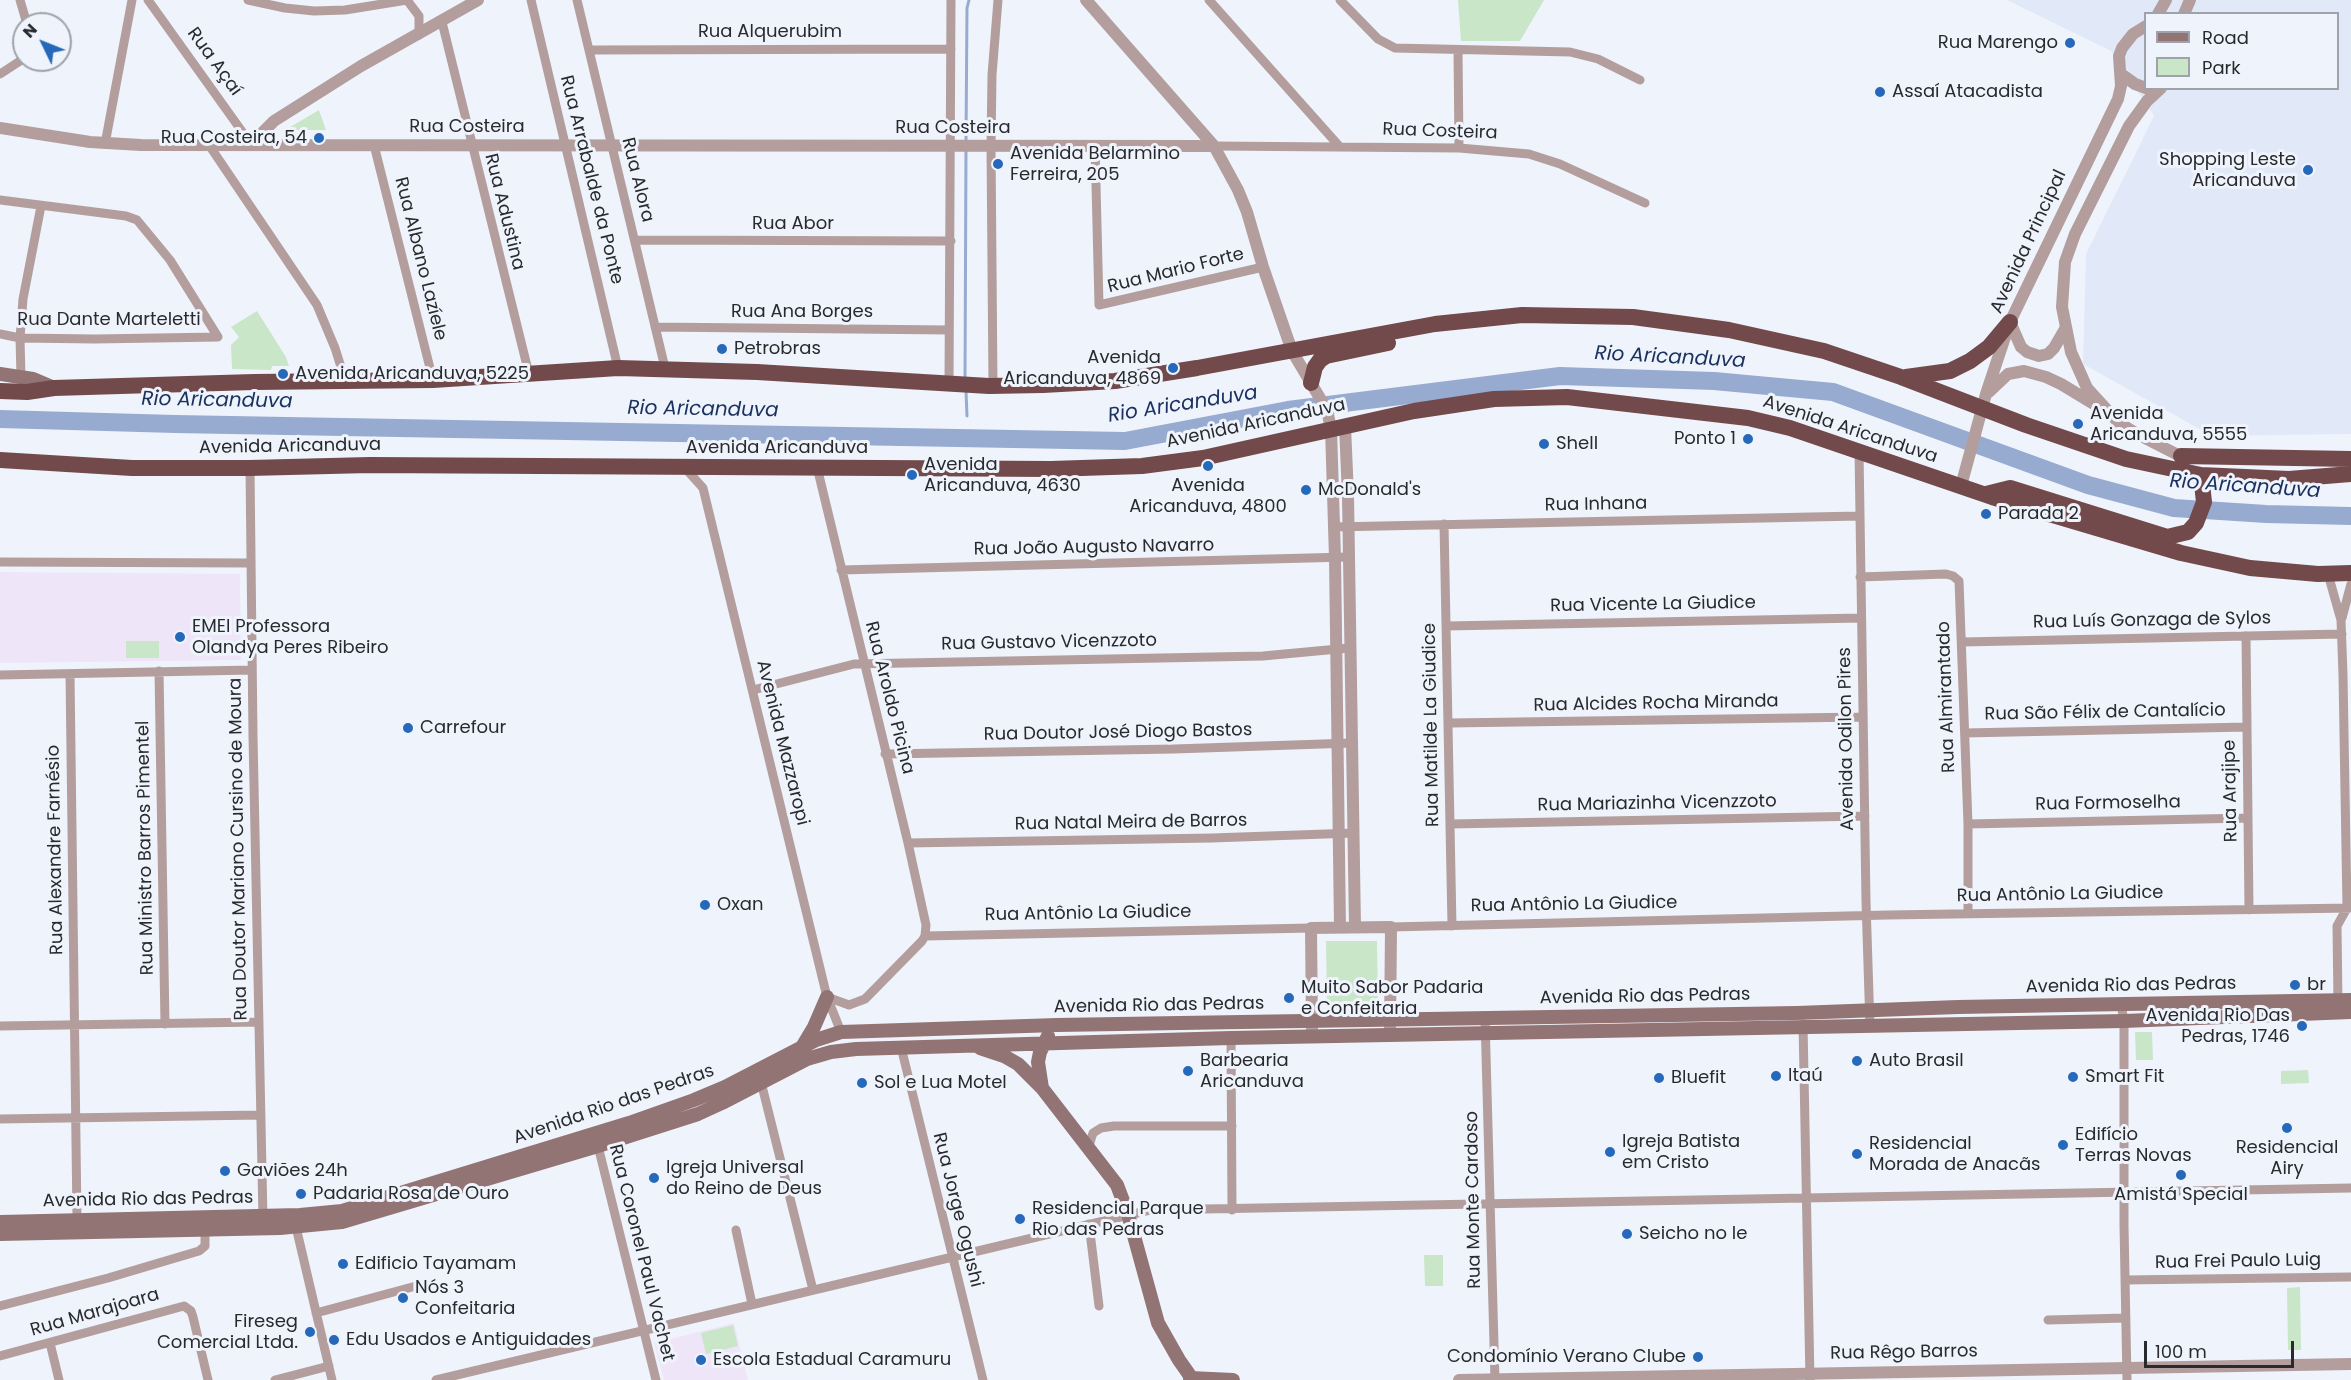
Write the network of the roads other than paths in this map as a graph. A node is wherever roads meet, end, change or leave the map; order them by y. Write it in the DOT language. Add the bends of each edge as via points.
graph roads {
  1 [pos="132,0"];
  2 [pos="148,0"];
  3 [pos="248,0"];
  4 [pos="407,0"];
  5 [pos="478,0"];
  6 [pos="531,0"];
  7 [pos="577,0"];
  8 [pos="951,0"];
  9 [pos="998,0"];
  10 [pos="1086,0"];
  11 [pos="1209,0"];
  12 [pos="1340,0"];
  13 [pos="442,22"];
  14 [pos="2144,29"];
  15 [pos="419,35"];
  16 [pos="951,49"];
  17 [pos="590,50"];
  18 [pos="1458,51"];
  19 [pos="2121,74"];
  20 [pos="1640,80"];
  21 [pos="2144,86"];
  22 [pos="2152,90"];
  23 [pos="0,128"];
  24 [pos="105,144"];
  25 [pos="251,144"];
  26 [pos="208,145"];
  27 [pos="374,145"];
  28 [pos="566,145"];
  29 [pos="1095,145"];
  30 [pos="471,146"];
  31 [pos="611,146"];
  32 [pos="987,146"];
  33 [pos="1214,146"];
  34 [pos="957,147"];
  35 [pos="1340,147"];
  36 [pos="1459,148"];
  37 [pos="0,200"];
  38 [pos="1645,203"];
  39 [pos="41,206"];
  40 [pos="635,240"];
  41 [pos="951,241"];
  42 [pos="1263,267"];
  43 [pos="2010,322"];
  44 [pos="655,327"];
  45 [pos="1420,327"];
  46 [pos="2065,329"];
  47 [pos="949,330"];
  48 [pos="0,334"];
  49 [pos="20,338"];
  50 [pos="1292,351"];
  51 [pos="618,368"];
  52 [pos="665,368"];
  53 [pos="0,374"];
  54 [pos="529,374"];
  55 [pos="21,377"];
  56 [pos="1901,377"];
  57 [pos="433,380"];
  58 [pos="342,382"];
  59 [pos="1311,383"];
  60 [pos="952,384"];
  61 [pos="991,386"];
  62 [pos="54,388"];
  63 [pos="0,391"];
  64 [pos="1983,408"];
  65 [pos="2108,413"];
  66 [pos="1338,427"];
  67 [pos="1859,450"];
  68 [pos="2181,456"];
  69 [pos="2351,459"];
  70 [pos="0,460"];
  71 [pos="684,467"];
  72 [pos="817,467"];
  73 [pos="250,468"];
  74 [pos="2351,474"];
  75 [pos="2202,480"];
  76 [pos="1961,486"];
  77 [pos="1985,494"];
  78 [pos="1859,516"];
  79 [pos="1444,524"];
  80 [pos="1334,527"];
  81 [pos="1348,527"];
  82 [pos="1342,558"];
  83 [pos="0,562"];
  84 [pos="250,563"];
  85 [pos="841,570"];
  86 [pos="2351,573"];
  87 [pos="2328,574"];
  88 [pos="1860,577"];
  89 [pos="2351,584"];
  90 [pos="1861,618"];
  91 [pos="2341,620"];
  92 [pos="1446,626"];
  93 [pos="2342,634"];
  94 [pos="2246,636"];
  95 [pos="1962,642"];
  96 [pos="1342,648"];
  97 [pos="864,664"];
  98 [pos="252,670"];
  99 [pos="159,671"];
  100 [pos="69,674"];
  101 [pos="0,675"];
  102 [pos="2347,675"];
  103 [pos="753,690"];
  104 [pos="1863,717"];
  105 [pos="1450,723"];
  106 [pos="2247,727"];
  107 [pos="1965,733"];
  108 [pos="1352,742"];
  109 [pos="1337,744"];
  110 [pos="885,754"];
  111 [pos="1865,816"];
  112 [pos="2248,818"];
  113 [pos="1450,824"];
  114 [pos="1968,824"];
  115 [pos="1354,833"];
  116 [pos="1340,834"];
  117 [pos="909,843"];
  118 [pos="2249,910"];
  119 [pos="2350,910"];
  120 [pos="1968,914"];
  121 [pos="1866,917"];
  122 [pos="1452,926"];
  123 [pos="1340,927"];
  124 [pos="1355,927"];
  125 [pos="1391,927"];
  126 [pos="1311,928"];
  127 [pos="925,936"];
  128 [pos="827,997"];
  129 [pos="2121,1004"];
  130 [pos="2344,1006"];
  131 [pos="1869,1011"];
  132 [pos="1485,1018"];
  133 [pos="1391,1020"];
  134 [pos="1803,1020"];
  135 [pos="2124,1020"];
  136 [pos="259,1022"];
  137 [pos="1311,1022"];
  138 [pos="165,1024"];
  139 [pos="1057,1025"];
  140 [pos="0,1026"];
  141 [pos="75,1026"];
  142 [pos="1870,1026"];
  143 [pos="841,1032"];
  144 [pos="1486,1033"];
  145 [pos="1390,1035"];
  146 [pos="1311,1037"];
  147 [pos="1231,1038"];
  148 [pos="1044,1042"];
  149 [pos="970,1045"];
  150 [pos="802,1047"];
  151 [pos="901,1047"];
  152 [pos="856,1049"];
  153 [pos="760,1077"];
  154 [pos="1042,1088"];
  155 [pos="261,1115"];
  156 [pos="77,1118"];
  157 [pos="0,1119"];
  158 [pos="1232,1125"];
  159 [pos="596,1140"];
  160 [pos="1088,1149"];
  161 [pos="2351,1188"];
  162 [pos="2124,1192"];
  163 [pos="1806,1197"];
  164 [pos="1490,1205"];
  165 [pos="1232,1210"];
  166 [pos="1128,1214"];
  167 [pos="77,1220"];
  168 [pos="298,1221"];
  169 [pos="0,1222"];
  170 [pos="263,1222"];
  171 [pos="1089,1224"];
  172 [pos="205,1229"];
  173 [pos="736,1230"];
  174 [pos="0,1234"];
  175 [pos="952,1257"];
  176 [pos="2351,1277"];
  177 [pos="2125,1280"];
  178 [pos="416,1286"];
  179 [pos="813,1290"];
  180 [pos="752,1305"];
  181 [pos="0,1306"];
  182 [pos="1099,1306"];
  183 [pos="316,1313"];
  184 [pos="2126,1318"];
  185 [pos="2048,1320"];
  186 [pos="644,1330"];
  187 [pos="50,1343"];
  188 [pos="0,1356"];
  189 [pos="2351,1364"];
  190 [pos="329,1366"];
  191 [pos="2082,1374"];
  192 [pos="2127,1374"];
  193 [pos="2008,1375"];
  194 [pos="1810,1376"];
  195 [pos="1730,1377"];
  196 [pos="1187,1379"];
  197 [pos="1534,1379"];
  198 [pos="59,1380"];
  199 [pos="208,1380"];
  200 [pos="275,1380"];
  201 [pos="332,1380"];
  202 [pos="436,1380"];
  203 [pos="656,1380"];
  204 [pos="983,1380"];
  205 [pos="1233,1380"];
  206 [pos="1459,1380"];
  207 [pos="1495,1380"];
  1 -- 24 [label="street"];
  2 -- 25 [label="street, Rua Açaí"];
  3 -- 4 [label="street" via="314,11"];
  4 -- 15 [label="street" via="419,15"];
  5 -- 13 [label="street"];
  6 -- 28 [label="street, Rua Arrabalde da Ponte"];
  7 -- 17 [label="street, Rua Alora"];
  8 -- 16 [label="street"];
  9 -- 32 [label="street"];
  10 -- 33 [label="street"];
  11 -- 35 [label="street"];
  12 -- 18 [label="street" via="1378,39 1395,48"];
  13 -- 15 [label="street"];
  13 -- 30 [label="street, Rua Adustina"];
  14 -- 19 [label="street, Avenida Principal" via="2126,40 2119,56"];
  15 -- 25 [label="street" via="274,121"];
  16 -- 17 [label="street, Rua Alquerubim"];
  16 -- 34 [label="street"];
  17 -- 31 [label="street, Rua Alora"];
  18 -- 20 [label="street" via="1570,52 1598,58"];
  18 -- 36 [label="street"];
  19 -- 21 [label="street"];
  19 -- 43 [label="street, Avenida Principal" via="2118,99"];
  22 -- 46 [label="street" via="2129,126 2075,234 2065,262 2062,287"];
  23 -- 24 [label="street, Rua Costeira"];
  24 -- 26 [label="street, Rua Costeira"];
  25 -- 26 [label="street, Rua Costeira"];
  25 -- 27 [label="street, Rua Costeira"];
  26 -- 58 [label="street" via="317,305 338,357"];
  27 -- 30 [label="street, Rua Costeira"];
  27 -- 57 [label="street, Rua Albano Lazíele"];
  28 -- 30 [label="street, Rua Costeira"];
  28 -- 31 [label="street, Rua Costeira"];
  28 -- 51 [label="street, Rua Arrabalde da Ponte"];
  29 -- 32 [label="street, Rua Costeira"];
  29 -- 33 [label="street, Rua Costeira"];
  29 -- 42 [label="street, Rua Mario Forte" via="1098,303 1104,306"];
  30 -- 54 [label="street, Rua Adustina"];
  31 -- 34 [label="street, Rua Costeira"];
  31 -- 40 [label="street, Rua Alora"];
  32 -- 34 [label="street, Rua Costeira"];
  32 -- 61 [label="street"];
  33 -- 35 [label="street, Rua Costeira"];
  33 -- 42 [label="street" via="1247,212"];
  34 -- 41 [label="street"];
  35 -- 36 [label="street, Rua Costeira"];
  36 -- 38 [label="street, Rua Costeira" via="1529,154"];
  37 -- 39 [label="street"];
  39 -- 49 [label="street" via="23,299"];
  39 -- 49 [label="street, Rua Dante Marteletti" via="137,220 170,260 218,337"];
  40 -- 41 [label="street, Rua Abor"];
  40 -- 44 [label="street, Rua Alora"];
  41 -- 47 [label="street"];
  42 -- 50 [label="street"];
  43 -- 46 [label="street" via="2021,346 2038,356 2048,354"];
  43 -- 56 [label="highway" via="1989,347 1970,361 1950,371"];
  43 -- 64 [label="street, Avenida Principal"];
  44 -- 47 [label="street, Rua Ana Borges"];
  44 -- 52 [label="street, Rua Alora"];
  45 -- 50 [label="highway"];
  45 -- 56 [label="highway" via="1522,315 1639,317 1729,330 1824,351"];
  45 -- 59 [label="highway" via="1398,340 1326,356 1315,367"];
  46 -- 65 [label="street" via="2078,372"];
  47 -- 60 [label="street"];
  48 -- 49 [label="street, Rua Dante Marteletti"];
  49 -- 55 [label="street"];
  50 -- 59 [label="street"];
  50 -- 61 [label="highway" via="1115,381"];
  51 -- 52 [label="highway"];
  51 -- 54 [label="highway"];
  52 -- 60 [label="highway"];
  53 -- 55 [label="main road"];
  54 -- 57 [label="highway"];
  55 -- 62 [label="main road"];
  56 -- 64 [label="highway"];
  57 -- 58 [label="highway"];
  58 -- 62 [label="highway"];
  59 -- 66 [label="street"];
  60 -- 61 [label="highway"];
  62 -- 63 [label="highway"];
  64 -- 65 [label="street" via="2008,374 2024,371 2061,384"];
  64 -- 75 [label="highway" via="2126,459"];
  64 -- 76 [label="street, Avenida Principal"];
  65 -- 68 [label="street" via="2137,434"];
  66 -- 67 [label="highway, Avenida Aricanduva" via="1494,399 1567,397 1749,418"];
  66 -- 72 [label="highway, Avenida Aricanduva" via="1203,459 1142,466"];
  66 -- 80 [label="street"];
  66 -- 81 [label="street"];
  67 -- 76 [label="highway, Avenida Aricanduva"];
  67 -- 78 [label="street, Avenida Odilon Pires"];
  68 -- 69 [label="highway"];
  68 -- 75 [label="street" via="2191,462"];
  70 -- 73 [label="highway, Avenida Aricanduva" via="124,467"];
  71 -- 72 [label="highway, Avenida Aricanduva"];
  71 -- 73 [label="highway, Avenida Aricanduva"];
  71 -- 103 [label="street, Avenida Mazzaropi" via="703,488"];
  72 -- 85 [label="street, Rua Aroldo Picina"];
  73 -- 84 [label="street, Rua Doutor Mariano Cursino de Moura"];
  74 -- 75 [label="highway"];
  75 -- 77 [label="highway" via="2202,512 2188,532 2168,537 2010,488"];
  76 -- 77 [label="highway, Avenida Aricanduva"];
  77 -- 87 [label="highway, Avenida Aricanduva" via="2181,553 2250,568"];
  78 -- 79 [label="street, Rua Inhana"];
  78 -- 88 [label="street, Avenida Odilon Pires"];
  79 -- 81 [label="street, Rua Inhana"];
  79 -- 92 [label="street, Rua Matilde La Giudice"];
  80 -- 81 [label="street, Rua Inhana"];
  80 -- 82 [label="street"];
  81 -- 82 [label="street"];
  82 -- 85 [label="street, Rua João Augusto Navarro"];
  82 -- 96 [label="street"];
  83 -- 84 [label="street"];
  84 -- 98 [label="street, Rua Doutor Mariano Cursino de Moura"];
  85 -- 97 [label="street, Rua Aroldo Picina"];
  86 -- 87 [label="highway, Avenida Aricanduva"];
  87 -- 91 [label="street"];
  88 -- 90 [label="street, Avenida Odilon Pires"];
  88 -- 95 [label="street, Rua Almirantado" via="1953,576 1961,589"];
  89 -- 91 [label="street"];
  90 -- 92 [label="street, Rua Vicente La Giudice"];
  90 -- 104 [label="street, Avenida Odilon Pires"];
  91 -- 93 [label="street"];
  92 -- 105 [label="street, Rua Matilde La Giudice"];
  93 -- 94 [label="street, Rua Luís Gonzaga de Sylos"];
  93 -- 102 [label="street"];
  94 -- 95 [label="street, Rua Luís Gonzaga de Sylos"];
  94 -- 106 [label="street, Rua Arajipe"];
  95 -- 107 [label="street, Rua Almirantado"];
  96 -- 97 [label="street, Rua Gustavo Vicenzzoto" via="1263,656"];
  96 -- 108 [label="street"];
  96 -- 109 [label="street"];
  97 -- 103 [label="street, Rua Gustavo Vicenzzoto"];
  97 -- 110 [label="street, Rua Aroldo Picina"];
  98 -- 99 [label="street"];
  98 -- 136 [label="street, Rua Doutor Mariano Cursino de Moura"];
  99 -- 100 [label="street"];
  99 -- 138 [label="street, Rua Ministro Barros Pimentel"];
  100 -- 101 [label="street"];
  100 -- 141 [label="street, Rua Alexandre Farnésio"];
  102 -- 119 [label="street"];
  103 -- 128 [label="street, Avenida Mazzaropi"];
  104 -- 105 [label="street, Rua Alcides Rocha Miranda"];
  104 -- 111 [label="street, Avenida Odilon Pires"];
  105 -- 113 [label="street, Rua Matilde La Giudice"];
  106 -- 107 [label="street, Rua São Félix de Cantalício"];
  106 -- 112 [label="street, Rua Arajipe"];
  107 -- 114 [label="street, Rua Almirantado"];
  108 -- 109 [label="street, Rua Doutor José Diogo Bastos"];
  108 -- 115 [label="street"];
  109 -- 110 [label="street, Rua Doutor José Diogo Bastos"];
  109 -- 116 [label="street"];
  110 -- 117 [label="street, Rua Aroldo Picina"];
  111 -- 113 [label="street, Rua Mariazinha Vicenzzoto"];
  111 -- 121 [label="street, Avenida Odilon Pires"];
  112 -- 114 [label="street, Rua Formoselha"];
  112 -- 118 [label="street, Rua Arajipe"];
  113 -- 122 [label="street, Rua Matilde La Giudice"];
  114 -- 120 [label="street, Rua Almirantado"];
  115 -- 116 [label="street, Rua Natal Meira de Barros"];
  115 -- 124 [label="street"];
  116 -- 117 [label="street, Rua Natal Meira de Barros"];
  116 -- 123 [label="street"];
  117 -- 127 [label="street, Rua Aroldo Picina"];
  118 -- 119 [label="street, Rua Antônio La Giudice"];
  118 -- 120 [label="street, Rua Antônio La Giudice"];
  119 -- 130 [label="street" via="2337,926"];
  120 -- 121 [label="street, Rua Antônio La Giudice"];
  121 -- 122 [label="street, Rua Antônio La Giudice"];
  121 -- 131 [label="street, Avenida Odilon Pires"];
  122 -- 125 [label="street, Rua Antônio La Giudice"];
  123 -- 124 [label="street, Rua Antônio La Giudice"];
  123 -- 126 [label="street, Rua Antônio La Giudice"];
  124 -- 125 [label="street, Rua Antônio La Giudice"];
  125 -- 133 [label="street"];
  126 -- 127 [label="street, Rua Antônio La Giudice"];
  126 -- 137 [label="street"];
  127 -- 128 [label="street" via="865,999 849,1005"];
  128 -- 143 [label="street, Avenida Mazzaropi"];
  128 -- 150 [label="main road"];
  129 -- 130 [label="main road, Avenida Rio das Pedras"];
  129 -- 131 [label="main road, Avenida Rio das Pedras"];
  129 -- 135 [label="street"];
  130 -- 135 [label="main road, Avenida Rio das Pedras"];
  131 -- 134 [label="main road, Avenida Rio das Pedras"];
  131 -- 142 [label="street, Avenida Odilon Pires"];
  132 -- 133 [label="main road, Avenida Rio das Pedras"];
  132 -- 134 [label="main road, Avenida Rio das Pedras"];
  132 -- 144 [label="street, Rua Monte Cardoso"];
  133 -- 137 [label="main road, Avenida Rio das Pedras"];
  133 -- 145 [label="street"];
  134 -- 142 [label="main road, Avenida Rio das Pedras"];
  134 -- 144 [label="main road, Avenida Rio das Pedras"];
  134 -- 163 [label="street"];
  135 -- 142 [label="main road, Avenida Rio das Pedras"];
  135 -- 162 [label="street"];
  136 -- 138 [label="street"];
  136 -- 155 [label="street, Rua Doutor Mariano Cursino de Moura"];
  137 -- 139 [label="main road, Avenida Rio das Pedras"];
  137 -- 146 [label="street"];
  138 -- 141 [label="street"];
  139 -- 143 [label="main road, Avenida Rio das Pedras"];
  139 -- 148 [label="main road"];
  140 -- 141 [label="street"];
  141 -- 156 [label="street, Rua Alexandre Farnésio"];
  143 -- 150 [label="main road, Avenida Rio das Pedras"];
  143 -- 152 [label="main road"];
  144 -- 145 [label="main road, Avenida Rio das Pedras"];
  144 -- 164 [label="street, Rua Monte Cardoso"];
  145 -- 146 [label="main road, Avenida Rio das Pedras"];
  146 -- 147 [label="main road, Avenida Rio das Pedras"];
  147 -- 148 [label="main road, Avenida Rio das Pedras"];
  147 -- 158 [label="street"];
  148 -- 149 [label="main road, Avenida Rio das Pedras"];
  148 -- 154 [label="main road" via="1038,1062"];
  149 -- 151 [label="main road, Avenida Rio das Pedras"];
  149 -- 154 [label="main road" via="1018,1064"];
  150 -- 153 [label="main road, Avenida Rio das Pedras"];
  151 -- 152 [label="main road, Avenida Rio das Pedras"];
  151 -- 175 [label="street, Rua Jorge Ogushi"];
  152 -- 153 [label="main road, Avenida Rio das Pedras" via="807,1059"];
  153 -- 159 [label="main road, Avenida Rio das Pedras"];
  153 -- 179 [label="street"];
  154 -- 160 [label="main road"];
  155 -- 156 [label="street"];
  155 -- 170 [label="street, Rua Doutor Mariano Cursino de Moura"];
  156 -- 157 [label="street"];
  156 -- 167 [label="street, Rua Alexandre Farnésio"];
  158 -- 160 [label="street" via="1101,1128 1093,1133"];
  158 -- 165 [label="street"];
  159 -- 168 [label="main road, Avenida Rio das Pedras" via="362,1217 325,1225"];
  159 -- 186 [label="street, Rua Coronel Paul Vachet"];
  160 -- 166 [label="main road" via="1117,1185"];
  161 -- 162 [label="street"];
  162 -- 163 [label="street"];
  162 -- 177 [label="street"];
  163 -- 164 [label="street"];
  163 -- 194 [label="street"];
  164 -- 165 [label="street"];
  164 -- 207 [label="street, Rua Monte Cardoso"];
  165 -- 166 [label="street" via="1150,1210"];
  166 -- 171 [label="street"];
  166 -- 196 [label="main road" via="1158,1323"];
  167 -- 169 [label="main road, Avenida Rio das Pedras"];
  167 -- 170 [label="main road, Avenida Rio das Pedras"];
  168 -- 170 [label="main road, Avenida Rio das Pedras"];
  168 -- 183 [label="street" via="296,1236"];
  170 -- 172 [label="main road, Avenida Rio das Pedras"];
  171 -- 175 [label="street"];
  171 -- 182 [label="street"];
  172 -- 174 [label="main road, Avenida Rio das Pedras"];
  172 -- 181 [label="street" via="206,1246 199,1251"];
  173 -- 180 [label="street"];
  175 -- 179 [label="street"];
  175 -- 204 [label="street, Rua Jorge Ogushi"];
  176 -- 177 [label="street, Rua Frei Paulo Luig"];
  177 -- 184 [label="street"];
  178 -- 183 [label="street"];
  179 -- 180 [label="street"];
  180 -- 186 [label="street"];
  183 -- 190 [label="street"];
  184 -- 185 [label="street"];
  184 -- 192 [label="street"];
  186 -- 202 [label="street"];
  186 -- 203 [label="street, Rua Coronel Paul Vachet"];
  187 -- 188 [label="street, Rua Marajoara"];
  187 -- 198 [label="street"];
  187 -- 199 [label="street, Rua Marajoara" via="179,1306 188,1308"];
  189 -- 192 [label="street, Rua Rêgo Barros"];
  190 -- 200 [label="street"];
  190 -- 201 [label="street"];
  191 -- 192 [label="street, Rua Rêgo Barros"];
  191 -- 193 [label="street, Rua Rêgo Barros"];
  193 -- 194 [label="street, Rua Rêgo Barros"];
  194 -- 195 [label="street, Rua Rêgo Barros"];
  195 -- 197 [label="street, Rua Rêgo Barros"];
  196 -- 205 [label="main road"];
  197 -- 207 [label="street, Rua Rêgo Barros"];
  206 -- 207 [label="street, Rua Rêgo Barros"];
}
